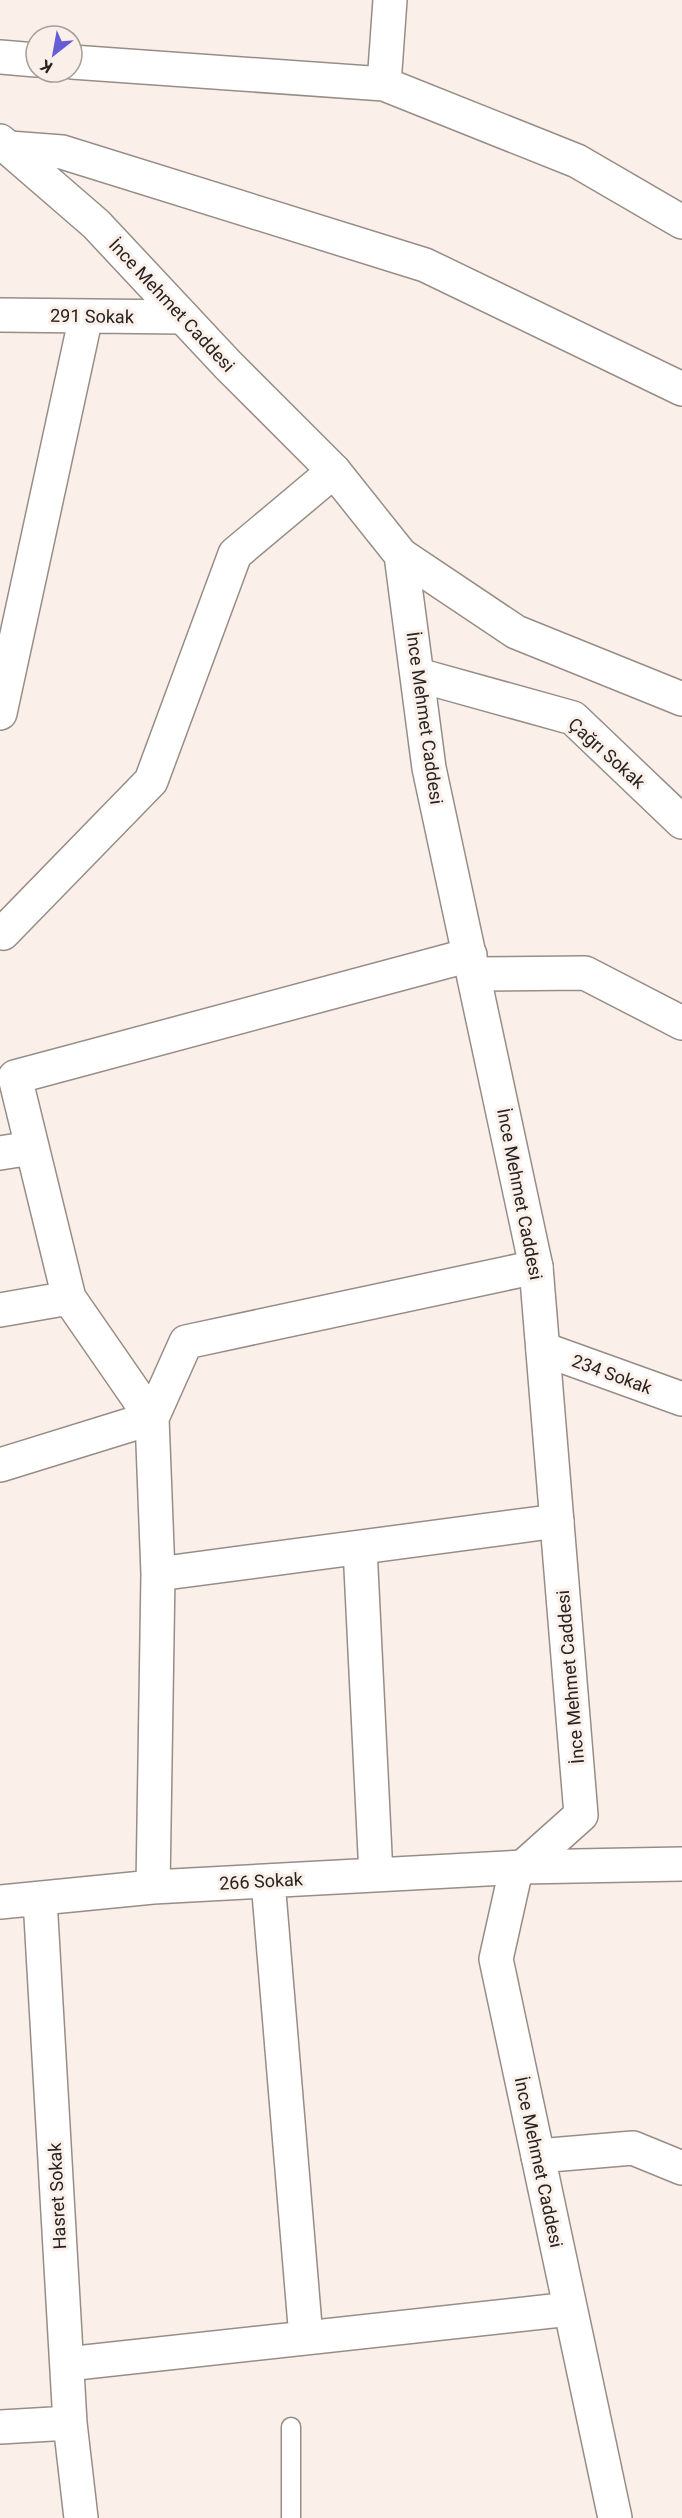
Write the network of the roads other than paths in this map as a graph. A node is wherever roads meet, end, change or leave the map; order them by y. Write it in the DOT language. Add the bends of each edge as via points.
graph roads {
  1 [pos="390,0"];
  2 [pos="0,57"];
  3 [pos="24,59"];
  4 [pos="84,63"];
  5 [pos="384,84"];
  6 [pos="4,145"];
  7 [pos="682,222"];
  8 [pos="0,315"];
  9 [pos="86,316"];
  10 [pos="183,317"];
  11 [pos="682,389"];
  12 [pos="334,471"];
  13 [pos="401,555"];
  14 [pos="417,675"];
  15 [pos="682,699"];
  16 [pos="0,713"];
  17 [pos="682,822"];
  18 [pos="0,932"];
  19 [pos="472,964"];
  20 [pos="682,1023"];
  21 [pos="32,1148"];
  22 [pos="0,1153"];
  23 [pos="536,1267"];
  24 [pos="69,1298"];
  25 [pos="0,1310"];
  26 [pos="543,1348"];
  27 [pos="679,1390"];
  28 [pos="152,1419"];
  29 [pos="0,1465"];
  30 [pos="557,1521"];
  31 [pos="360,1548"];
  32 [pos="158,1575"];
  33 [pos="682,1864"];
  34 [pos="523,1867"];
  35 [pos="376,1875"];
  36 [pos="268,1881"];
  37 [pos="153,1887"];
  38 [pos="40,1899"];
  39 [pos="0,1902"];
  40 [pos="538,2156"];
  41 [pos="682,2168"];
  42 [pos="570,2309"];
  43 [pos="306,2338"];
  44 [pos="66,2364"];
  45 [pos="70,2423"];
  46 [pos="0,2427"];
  47 [pos="291,2427"];
  48 [pos="81,2518"];
  49 [pos="291,2518"];
  50 [pos="615,2518"];
  1 -- 5 [label="street"];
  2 -- 3 [label="street"];
  4 -- 5 [label="street"];
  5 -- 7 [label="street" via="577,161"];
  6 -- 10 [label="street, İnce Mehmet Caddesi" via="96,224"];
  6 -- 11 [label="street" via="62,153 425,265"];
  8 -- 9 [label="street, 291 Sokak"];
  9 -- 10 [label="street, 291 Sokak"];
  9 -- 16 [label="street"];
  10 -- 12 [label="street, İnce Mehmet Caddesi"];
  12 -- 13 [label="street, İnce Mehmet Caddesi"];
  12 -- 18 [label="street" via="235,554 151,781"];
  13 -- 14 [label="street, İnce Mehmet Caddesi"];
  13 -- 15 [label="street" via="516,632"];
  14 -- 17 [label="street, Çağrı Sokak" via="573,718"];
  14 -- 19 [label="street, İnce Mehmet Caddesi" via="429,768"];
  19 -- 20 [label="street" via="585,973"];
  19 -- 21 [label="street" via="15,1077"];
  19 -- 23 [label="street, İnce Mehmet Caddesi"];
  21 -- 22 [label="street"];
  21 -- 24 [label="street"];
  23 -- 26 [label="street, İnce Mehmet Caddesi"];
  23 -- 28 [label="street" via="186,1342"];
  24 -- 25 [label="street"];
  24 -- 28 [label="street"];
  26 -- 27 [label="street, 234 Sokak"];
  26 -- 30 [label="street, İnce Mehmet Caddesi"];
  28 -- 29 [label="street"];
  28 -- 32 [label="street"];
  30 -- 31 [label="street"];
  30 -- 34 [label="street, İnce Mehmet Caddesi" via="581,1815"];
  31 -- 32 [label="street"];
  31 -- 35 [label="street"];
  32 -- 37 [label="street"];
  33 -- 34 [label="street, 266 Sokak"];
  34 -- 35 [label="street, 266 Sokak"];
  34 -- 40 [label="street, İnce Mehmet Caddesi" via="514,1874 496,1959"];
  35 -- 36 [label="street, 266 Sokak"];
  36 -- 37 [label="street, 266 Sokak"];
  36 -- 43 [label="street"];
  37 -- 38 [label="street, 266 Sokak"];
  38 -- 39 [label="street, 266 Sokak"];
  38 -- 44 [label="street, Hasret Sokak"];
  40 -- 41 [label="street" via="633,2148"];
  40 -- 42 [label="street, İnce Mehmet Caddesi"];
  42 -- 43 [label="street"];
  42 -- 50 [label="street, İnce Mehmet Caddesi"];
  43 -- 44 [label="street"];
  44 -- 45 [label="street, Hasret Sokak"];
  45 -- 46 [label="street"];
  45 -- 48 [label="street, Hasret Sokak"];
  47 -- 49 [label="lane"];
}
